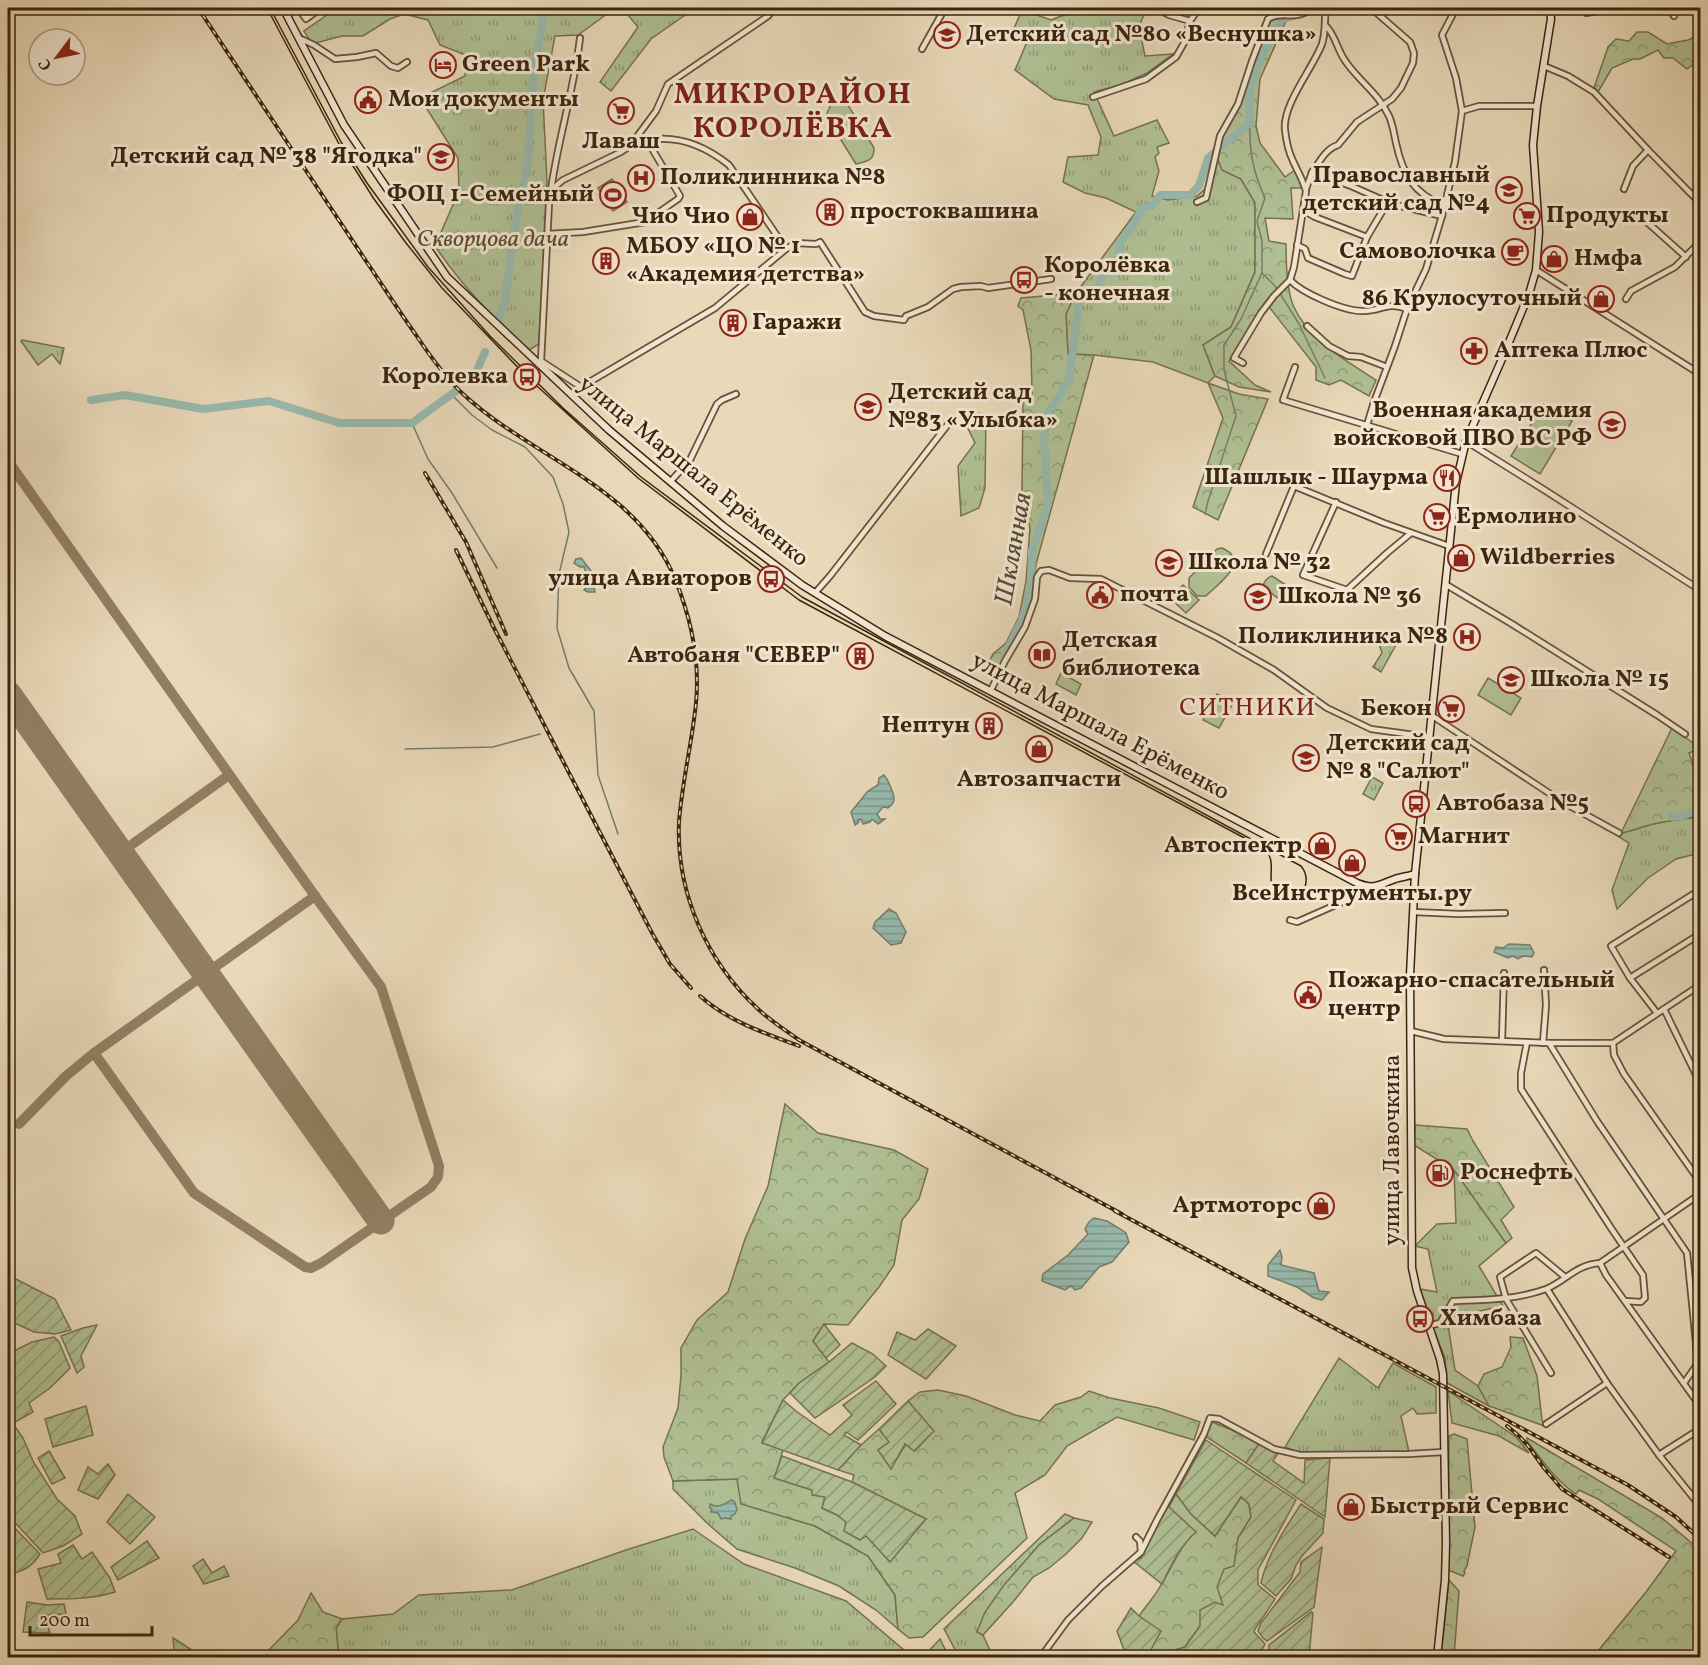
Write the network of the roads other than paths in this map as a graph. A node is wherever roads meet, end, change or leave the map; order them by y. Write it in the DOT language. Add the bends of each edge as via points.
graph roads {
  1 [pos="298,8"];
  2 [pos="321,8"];
  3 [pos="774,8"];
  4 [pos="945,8"];
  5 [pos="1156,8"];
  6 [pos="1199,8"];
  7 [pos="1268,8"];
  8 [pos="1325,8"];
  9 [pos="1371,8"];
  10 [pos="1454,8"];
  11 [pos="1550,8"];
  12 [pos="1580,8"];
  13 [pos="1613,8"];
  14 [pos="1633,8"];
  15 [pos="1653,8"];
  16 [pos="1668,8"];
  17 [pos="1694,8"];
  18 [pos="286,9"];
  19 [pos="1273,15"];
  20 [pos="1674,16"];
  21 [pos="1701,17"];
  22 [pos="1190,21"];
  23 [pos="1326,26"];
  24 [pos="299,38"];
  25 [pos="580,39"];
  26 [pos="922,49"];
  27 [pos="407,62"];
  28 [pos="1544,66"];
  29 [pos="1092,97"];
  30 [pos="1384,106"];
  31 [pos="1537,106"];
  32 [pos="1462,111"];
  33 [pos="648,140"];
  34 [pos="630,146"];
  35 [pos="1648,150"];
  36 [pos="1312,172"];
  37 [pos="1624,189"];
  38 [pos="551,190"];
  39 [pos="1306,191"];
  40 [pos="1197,202"];
  41 [pos="1701,203"];
  42 [pos="1392,204"];
  43 [pos="1444,206"];
  44 [pos="1303,210"];
  45 [pos="1442,216"];
  46 [pos="1648,223"];
  47 [pos="547,234"];
  48 [pos="1367,237"];
  49 [pos="1701,242"];
  50 [pos="1297,245"];
  51 [pos="786,249"];
  52 [pos="1686,257"];
  53 [pos="1536,270"];
  54 [pos="1051,279"];
  55 [pos="1290,280"];
  56 [pos="1626,299"];
  57 [pos="1407,309"];
  58 [pos="1307,326"];
  59 [pos="539,363"];
  60 [pos="1243,363"];
  61 [pos="1295,367"];
  62 [pos="1387,367"];
  63 [pos="1701,374"];
  64 [pos="736,394"];
  65 [pos="949,423"];
  66 [pos="1367,425"];
  67 [pos="1466,441"];
  68 [pos="1462,453"];
  69 [pos="670,482"];
  70 [pos="1336,502"];
  71 [pos="1411,533"];
  72 [pos="1449,546"];
  73 [pos="1266,554"];
  74 [pos="1445,584"];
  75 [pos="1701,590"];
  76 [pos="815,593"];
  77 [pos="991,690"];
  78 [pos="1431,715"];
  79 [pos="1685,734"];
  80 [pos="1429,737"];
  81 [pos="1619,833"];
  82 [pos="1415,874"];
  83 [pos="1368,887"];
  84 [pos="1701,890"];
  85 [pos="1413,912"];
  86 [pos="1505,913"];
  87 [pos="1290,920"];
  88 [pos="1701,934"];
  89 [pos="1544,970"];
  90 [pos="1504,973"];
  91 [pos="1630,978"];
  92 [pos="1701,985"];
  93 [pos="1664,1009"];
  94 [pos="1657,1013"];
  95 [pos="1411,1031"];
  96 [pos="1502,1041"];
  97 [pos="1527,1042"];
  98 [pos="1613,1042"];
  99 [pos="1546,1043"];
  100 [pos="1701,1083"];
  101 [pos="1701,1182"];
  102 [pos="1701,1194"];
  103 [pos="1664,1219"];
  104 [pos="1623,1247"];
  105 [pos="1600,1263"];
  106 [pos="1565,1277"];
  107 [pos="1547,1289"];
  108 [pos="1506,1299"];
  109 [pos="1625,1301"];
  110 [pos="1428,1326"];
  111 [pos="1551,1373"];
  112 [pos="1607,1383"];
  113 [pos="1684,1383"];
  114 [pos="1701,1406"];
  115 [pos="1546,1424"];
  116 [pos="1701,1429"];
  117 [pos="1444,1452"];
  118 [pos="1659,1455"];
  119 [pos="1701,1506"];
  120 [pos="1136,1537"];
  121 [pos="1141,1552"];
  122 [pos="1041,1658"];
  123 [pos="1437,1658"];
  1 -- 2 [label="street" via="306,19"];
  3 -- 34 [label="street" via="768,16 668,84 656,111"];
  4 -- 26 [label="street"];
  5 -- 22 [label="street"];
  6 -- 22 [label="street"];
  7 -- 19 [label="street"];
  8 -- 19 [label="street" via="1298,15"];
  8 -- 23 [label="street"];
  9 -- 30 [label="street" via="1410,42 1414,53 1401,88"];
  10 -- 32 [label="street" via="1442,34"];
  11 -- 28 [label="main road, улица Лавочкина"];
  12 -- 13 [label="street" via="1586,13"];
  14 -- 15 [label="street"];
  16 -- 20 [label="street"];
  17 -- 21 [label="main road"];
  18 -- 24 [label="main road, улица Маршала Ерёменко"];
  19 -- 40 [label="street" via="1268,19 1238,104 1220,136 1206,198"];
  22 -- 29 [label="street" via="1176,57 1146,79"];
  23 -- 30 [label="street" via="1346,63"];
  23 -- 39 [label="street" via="1322,44 1285,120 1291,159"];
  24 -- 27 [label="street" via="335,59 376,53 391,66 398,68"];
  24 -- 59 [label="main road, улица Маршала Ерёменко" via="344,124 447,277"];
  25 -- 38 [label="street"];
  28 -- 31 [label="main road, улица Лавочкина"];
  28 -- 35 [label="street" via="1594,92"];
  30 -- 36 [label="street" via="1356,122"];
  30 -- 43 [label="street" via="1393,125 1402,165 1414,186"];
  31 -- 32 [label="street" via="1479,106"];
  31 -- 53 [label="main road, улица Лавочкина" via="1533,145 1539,232"];
  32 -- 43 [label="street"];
  33 -- 34 [label="street"];
  33 -- 47 [label="street" via="680,196 678,199 645,222"];
  33 -- 51 [label="street" via="676,140 717,155 729,165"];
  34 -- 38 [label="street"];
  35 -- 37 [label="street" via="1633,166"];
  35 -- 41 [label="street"];
  36 -- 39 [label="street"];
  36 -- 42 [label="street"];
  38 -- 47 [label="street"];
  39 -- 44 [label="street"];
  42 -- 45 [label="street"];
  42 -- 48 [label="street" via="1383,210"];
  43 -- 45 [label="street"];
  44 -- 48 [label="street"];
  44 -- 50 [label="street"];
  45 -- 57 [label="street" via="1426,269"];
  46 -- 52 [label="street"];
  47 -- 59 [label="street"];
  48 -- 50 [label="street" via="1352,276 1308,258 1305,249"];
  49 -- 52 [label="street"];
  50 -- 55 [label="street"];
  51 -- 54 [label="street" via="796,243 820,242 865,312 904,320 961,287 988,288"];
  51 -- 59 [label="street" via="715,308 581,387"];
  52 -- 56 [label="street" via="1631,291"];
  53 -- 63 [label="street"];
  53 -- 67 [label="main road, улица Лавочкина"];
  55 -- 57 [label="street" via="1305,292 1352,310 1364,312 1397,305"];
  55 -- 60 [label="street" via="1261,313 1234,358"];
  57 -- 62 [label="street"];
  58 -- 62 [label="street" via="1329,346 1348,356"];
  59 -- 69 [label="main road, улица Маршала Ерёменко"];
  61 -- 66 [label="street" via="1283,400"];
  62 -- 66 [label="street"];
  64 -- 69 [label="street" via="717,405 690,460"];
  65 -- 76 [label="street"];
  66 -- 68 [label="street"];
  67 -- 68 [label="main road, улица Лавочкина"];
  67 -- 75 [label="street"];
  68 -- 72 [label="main road, улица Лавочкина"];
  69 -- 76 [label="main road, улица Маршала Ерёменко"];
  70 -- 71 [label="street"];
  70 -- 71 [label="street" via="1303,575 1347,590"];
  70 -- 73 [label="street" via="1294,486"];
  71 -- 72 [label="street"];
  72 -- 74 [label="main road, улица Лавочкина"];
  74 -- 78 [label="main road, улица Лавочкина"];
  74 -- 79 [label="street"];
  76 -- 77 [label="main road, улица Маршала Ерёменко" via="885,636"];
  77 -- 80 [label="street" via="1025,627 1035,599 1037,577 1041,570 1049,570 1070,578 1101,579 1218,638 1274,670 1327,708 1371,729"];
  77 -- 83 [label="main road, улица Маршала Ерёменко"];
  78 -- 80 [label="main road, улица Лавочкина"];
  78 -- 81 [label="street" via="1561,801"];
  80 -- 82 [label="main road, улица Лавочкина"];
  82 -- 83 [label="main road"];
  82 -- 85 [label="main road, улица Лавочкина"];
  83 -- 87 [label="street" via="1297,922"];
  84 -- 91 [label="street" via="1611,946"];
  85 -- 86 [label="street"];
  85 -- 95 [label="main road, улица Лавочкина"];
  88 -- 91 [label="street"];
  89 -- 99 [label="street"];
  90 -- 96 [label="street"];
  91 -- 94 [label="street"];
  92 -- 93 [label="street"];
  93 -- 94 [label="street"];
  93 -- 100 [label="street"];
  94 -- 98 [label="street"];
  95 -- 96 [label="street" via="1444,1039"];
  95 -- 110 [label="main road, улица Лавочкина" via="1412,1268"];
  96 -- 97 [label="street"];
  97 -- 99 [label="street"];
  97 -- 104 [label="street" via="1521,1089"];
  98 -- 99 [label="street"];
  98 -- 101 [label="street" via="1614,1055 1624,1074"];
  99 -- 103 [label="street"];
  102 -- 103 [label="street"];
  103 -- 104 [label="street"];
  103 -- 113 [label="street" via="1687,1253 1689,1264 1698,1363"];
  104 -- 105 [label="street"];
  104 -- 109 [label="street" via="1643,1275 1645,1298 1641,1302"];
  105 -- 106 [label="street" via="1587,1264"];
  105 -- 109 [label="street"];
  106 -- 107 [label="street"];
  106 -- 108 [label="street" via="1536,1253 1500,1277"];
  107 -- 108 [label="street"];
  107 -- 112 [label="street"];
  108 -- 110 [label="street" via="1453,1301 1440,1323"];
  108 -- 111 [label="street"];
  109 -- 113 [label="street"];
  110 -- 117 [label="main road, улица Лавочкина" via="1443,1374"];
  112 -- 115 [label="street"];
  112 -- 118 [label="street"];
  113 -- 114 [label="street"];
  116 -- 118 [label="street"];
  117 -- 121 [label="street" via="1300,1455 1274,1449 1219,1419 1210,1418"];
  117 -- 123 [label="main road, улица Лавочкина" via="1445,1580"];
  118 -- 119 [label="street"];
  120 -- 121 [label="street"];
  121 -- 122 [label="street" via="1068,1620"];
}
